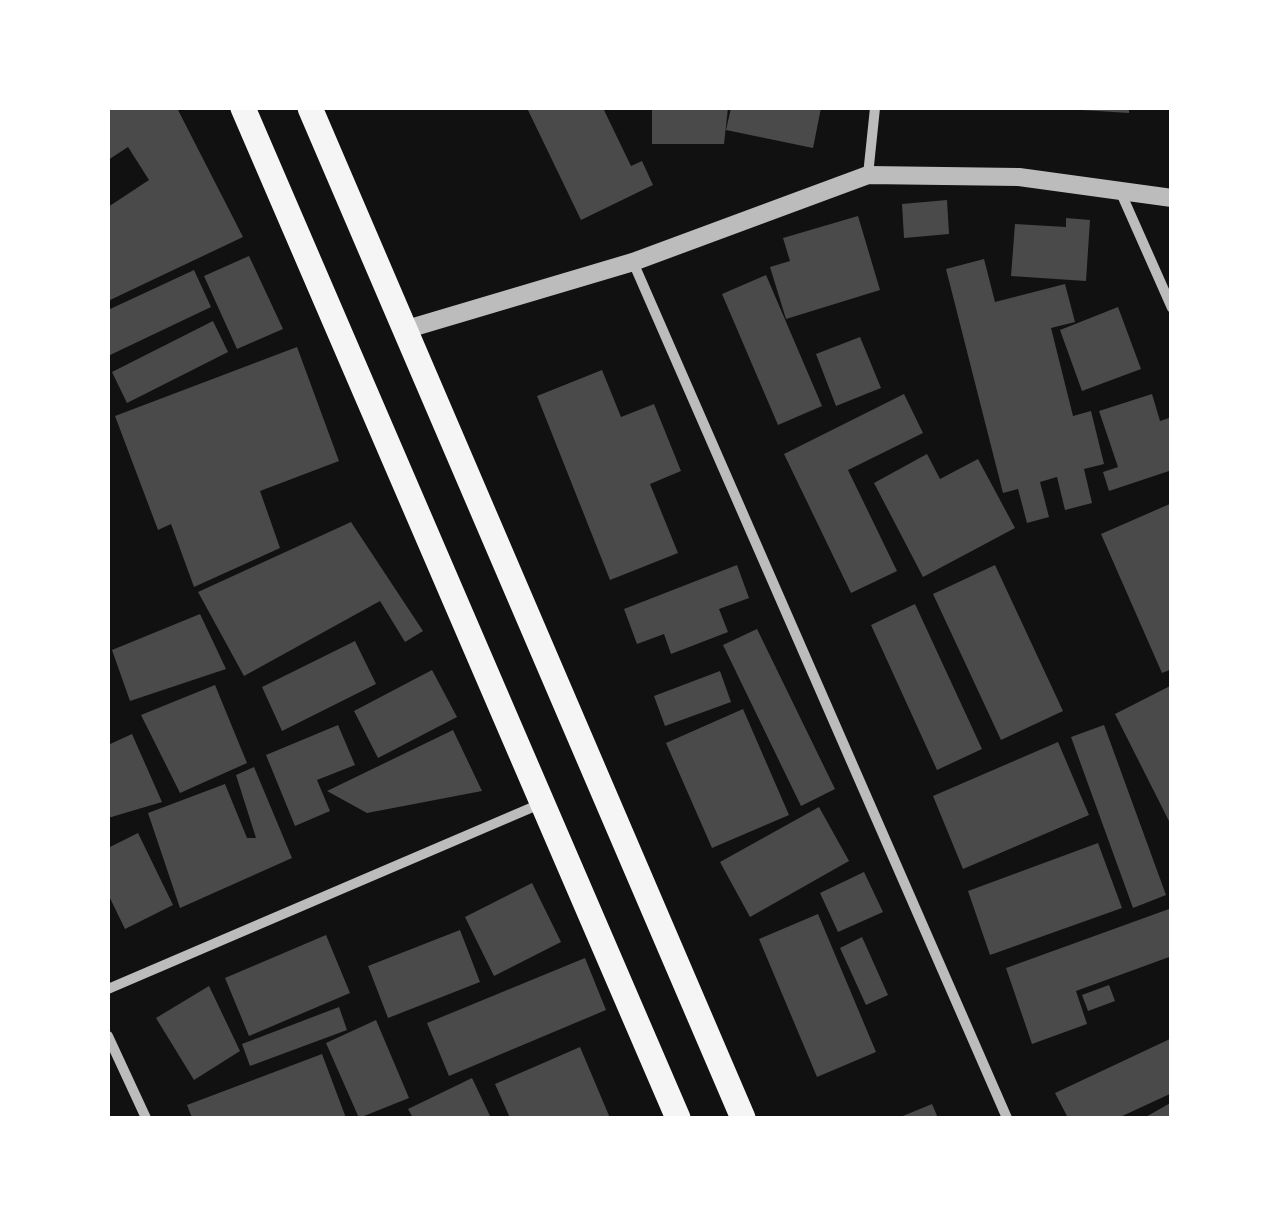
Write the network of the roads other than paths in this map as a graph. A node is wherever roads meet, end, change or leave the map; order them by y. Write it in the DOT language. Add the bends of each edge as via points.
graph roads {
  1 [pos="243,108"];
  2 [pos="310,108"];
  3 [pos="875,108"];
  4 [pos="868,175"];
  5 [pos="1121,193"];
  6 [pos="1172,198"];
  7 [pos="633,262"];
  8 [pos="1172,308"];
  9 [pos="404,330"];
  10 [pos="541,804"];
  11 [pos="108,988"];
  12 [pos="108,1036"];
  13 [pos="146,1118"];
  14 [pos="678,1118"];
  15 [pos="744,1118"];
  16 [pos="1007,1118"];
  1 -- 10 [label="main road"];
  2 -- 9 [label="main road"];
  3 -- 4 [label="street"];
  4 -- 5 [label="street" via="1019,178"];
  4 -- 7 [label="street"];
  5 -- 6 [label="street"];
  5 -- 8 [label="street"];
  7 -- 9 [label="street"];
  7 -- 16 [label="street"];
  9 -- 15 [label="main road"];
  10 -- 11 [label="street"];
  10 -- 14 [label="main road"];
  12 -- 13 [label="street"];
}
